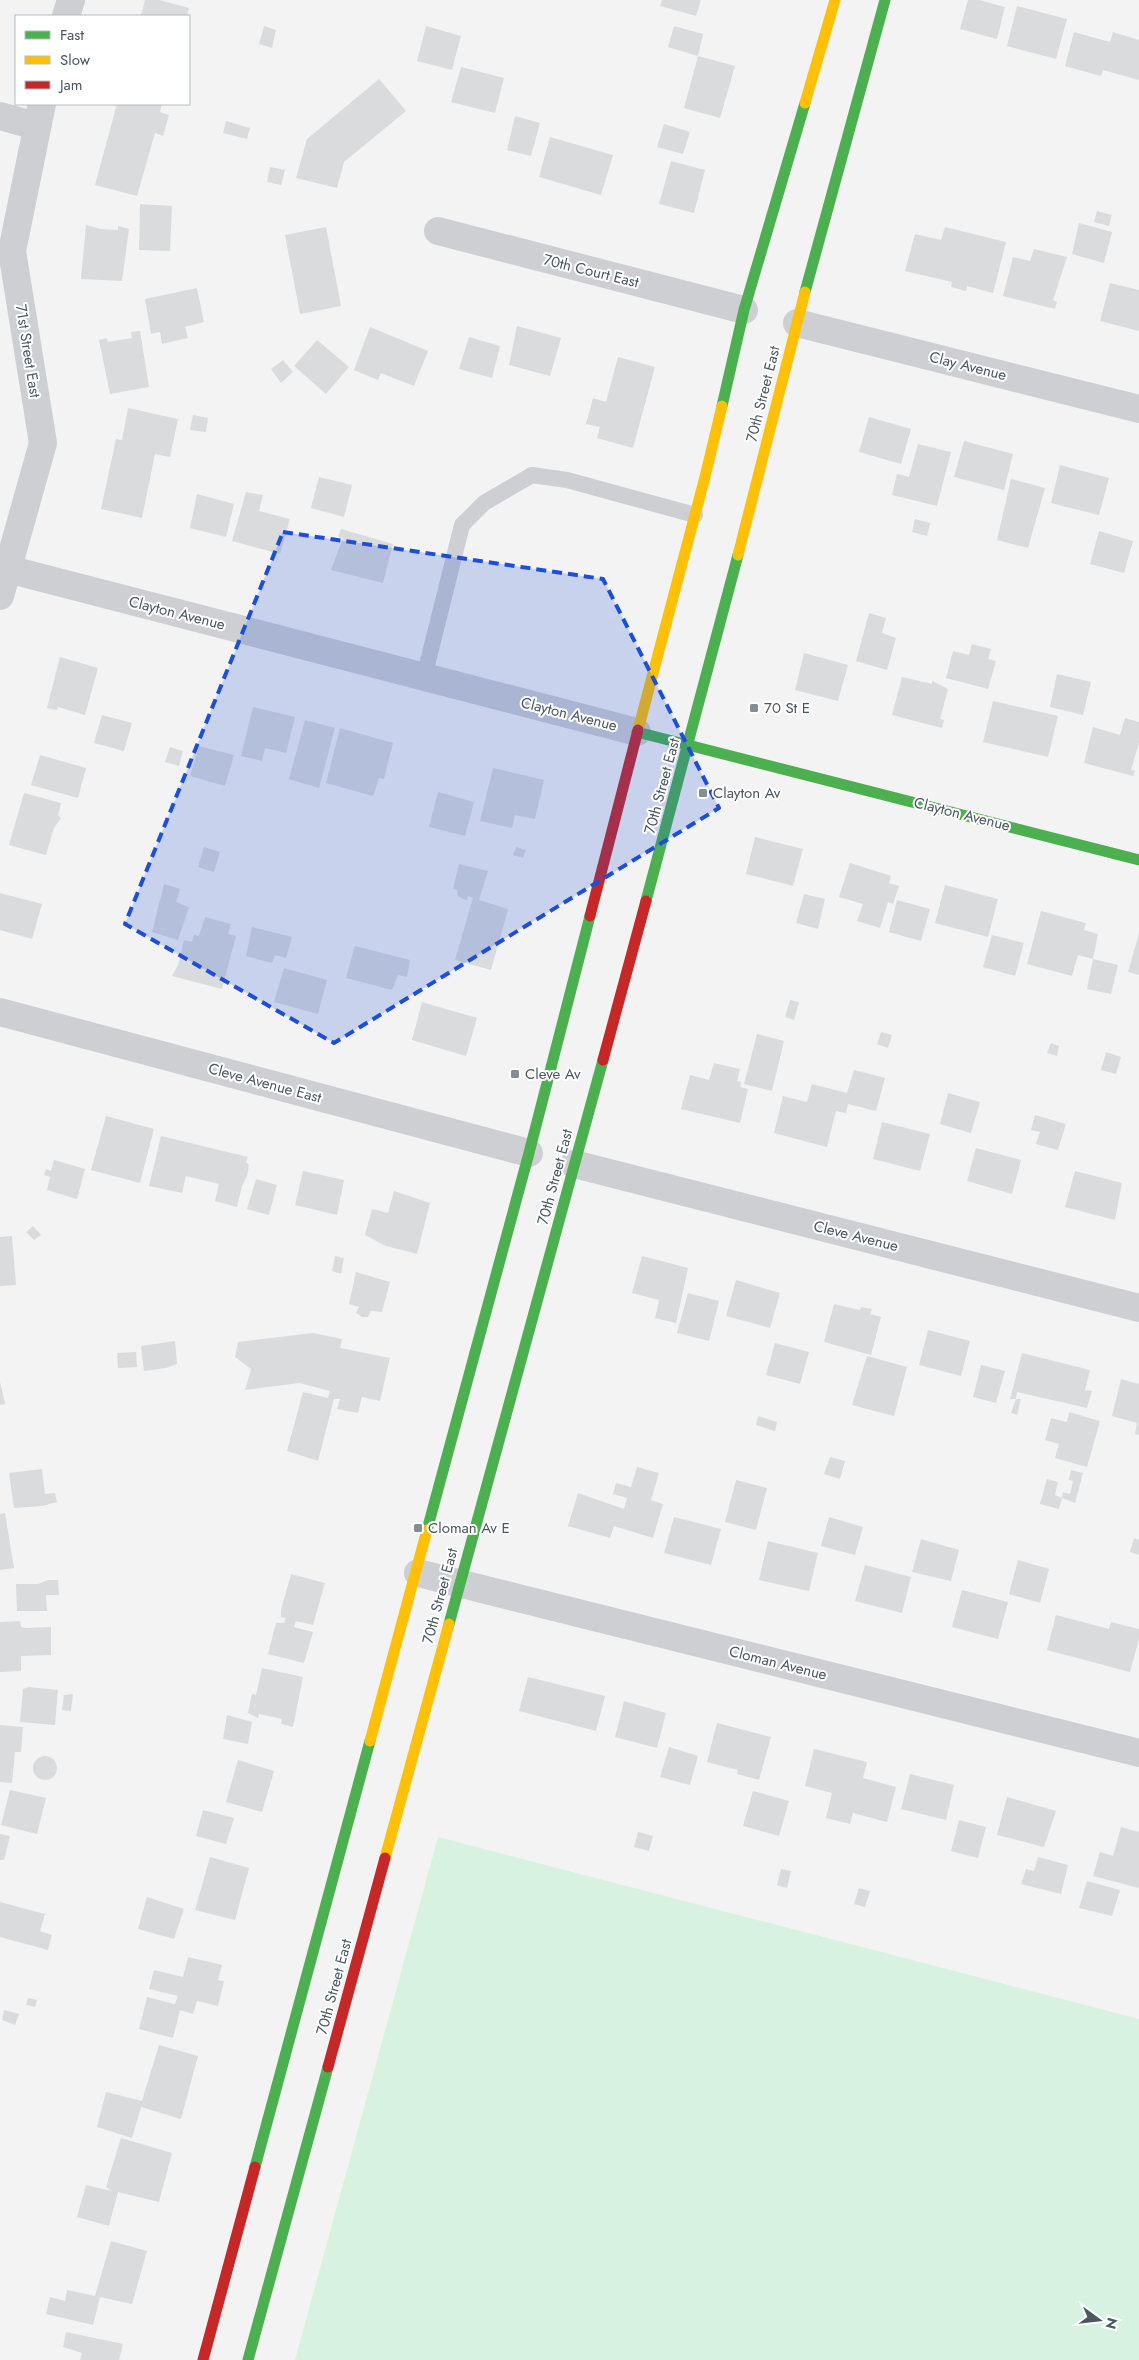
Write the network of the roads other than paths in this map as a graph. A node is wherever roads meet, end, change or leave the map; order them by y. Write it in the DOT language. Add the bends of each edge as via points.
graph roads {
  1 [pos="71,0"];
  2 [pos="835,0"];
  3 [pos="885,0"];
  4 [pos="66,15"];
  5 [pos="39,115"];
  6 [pos="0,116"];
  7 [pos="438,231"];
  8 [pos="744,310"];
  9 [pos="797,323"];
  10 [pos="1139,409"];
  11 [pos="695,515"];
  12 [pos="4,568"];
  13 [pos="0,596"];
  14 [pos="424,677"];
  15 [pos="637,732"];
  16 [pos="689,745"];
  17 [pos="1139,860"];
  18 [pos="0,1012"];
  19 [pos="530,1153"];
  20 [pos="574,1164"];
  21 [pos="1139,1308"];
  22 [pos="418,1573"];
  23 [pos="459,1583"];
  24 [pos="1139,1753"];
  25 [pos="203,2360"];
  26 [pos="248,2360"];
  1 -- 4 [label="street"];
  2 -- 8 [label="main road, 70th Street East"];
  3 -- 9 [label="main road, 70th Street East"];
  5 -- 6 [label="street"];
  5 -- 12 [label="street, 71st Street East" via="12,251 43,443"];
  7 -- 8 [label="street, 70th Court East"];
  8 -- 11 [label="main road, 70th Street East"];
  9 -- 10 [label="street, Clay Avenue"];
  9 -- 16 [label="main road, 70th Street East"];
  11 -- 14 [label="lane" via="567,480 532,475 484,503 462,525"];
  11 -- 15 [label="main road, 70th Street East"];
  12 -- 13 [label="street, 71st Street East"];
  12 -- 14 [label="street, Clayton Avenue"];
  14 -- 15 [label="street, Clayton Avenue"];
  15 -- 16 [label="main road, Clayton Avenue"];
  15 -- 19 [label="main road, 70th Street East"];
  16 -- 17 [label="main road, Clayton Avenue"];
  16 -- 20 [label="main road, 70th Street East"];
  18 -- 19 [label="street, Cleve Avenue East"];
  19 -- 22 [label="main road, 70th Street East"];
  20 -- 21 [label="street, Cleve Avenue"];
  20 -- 23 [label="main road, 70th Street East"];
  22 -- 23 [label="street, Cloman Avenue"];
  22 -- 25 [label="main road, 70th Street East"];
  23 -- 24 [label="street, Cloman Avenue"];
  23 -- 26 [label="main road, 70th Street East"];
}
